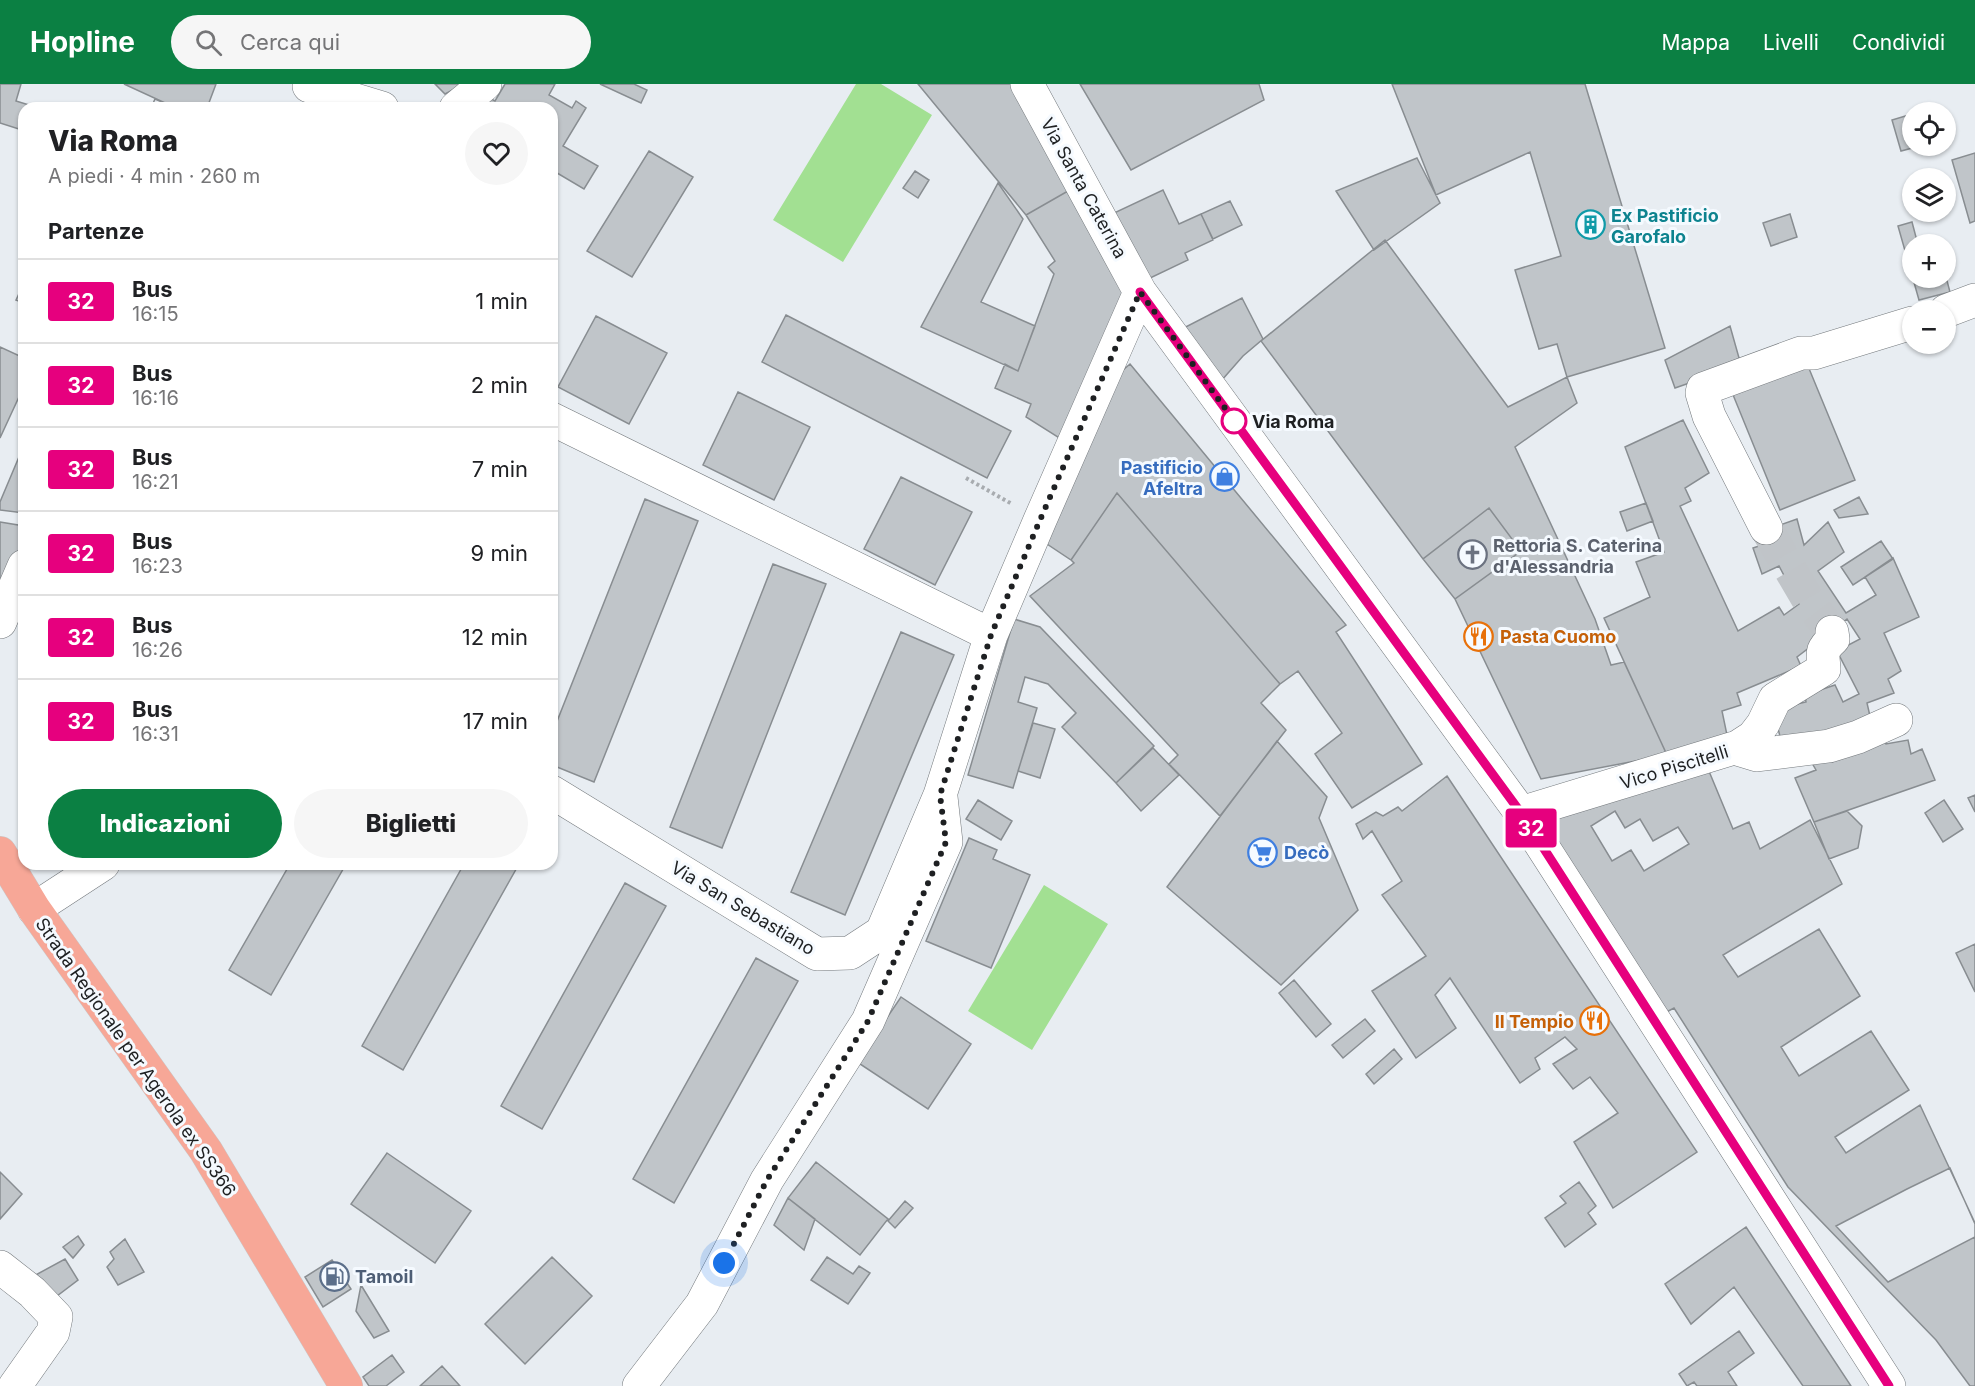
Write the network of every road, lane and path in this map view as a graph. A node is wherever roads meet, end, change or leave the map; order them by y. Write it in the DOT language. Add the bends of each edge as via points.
graph roads {
  1 [pos="485,84"];
  2 [pos="1027,84"];
  3 [pos="306,93"];
  4 [pos="352,102"];
  5 [pos="463,102"];
  6 [pos="1140,292"];
  7 [pos="1975,300"];
  8 [pos="1956,307"];
  9 [pos="1902,326"];
  10 [pos="558,422"];
  11 [pos="966,478"];
  12 [pos="1040,520"];
  13 [pos="1766,528"];
  14 [pos="18,580"];
  15 [pos="0,622"];
  16 [pos="1832,632"];
  17 [pos="991,635"];
  18 [pos="1896,720"];
  19 [pos="1736,748"];
  20 [pos="940,795"];
  21 [pos="558,796"];
  22 [pos="1521,813"];
  23 [pos="0,852"];
  24 [pos="94,870"];
  25 [pos="34,909"];
  26 [pos="0,1267"];
  27 [pos="15,1386"];
  28 [pos="346,1386"];
  29 [pos="639,1386"];
  30 [pos="1889,1386"];
  1 -- 5 [label="street"];
  2 -- 6 [label="street, Via Santa Caterina"];
  3 -- 4 [label="street"];
  6 -- 12 [label="street, Via San Sebastiano"];
  6 -- 22 [label="street"];
  7 -- 8 [label="street"];
  9 -- 13 [label="street" via="1814,353 1801,353 1703,389 1709,416"];
  10 -- 17 [label="street"];
  11 -- 12 [label="path"];
  12 -- 17 [label="street, Via San Sebastiano"];
  14 -- 15 [label="street"];
  16 -- 19 [label="street" via="1833,639 1823,650 1824,669 1775,699 1763,724"];
  17 -- 20 [label="street, Via San Sebastiano"];
  18 -- 19 [label="street, Vico Piscitelli" via="1829,746 1757,755"];
  19 -- 22 [label="street, Vico Piscitelli"];
  20 -- 21 [label="street, Via San Sebastiano" via="882,932 850,953 817,954"];
  20 -- 29 [label="street" via="946,842 868,1021 767,1180 702,1304"];
  22 -- 30 [label="street"];
  23 -- 25 [label="main road, Strada Regionale per Agerola ex SS366"];
  24 -- 25 [label="street"];
  25 -- 28 [label="main road, Strada Regionale per Agerola ex SS366" via="206,1151"];
  26 -- 27 [label="street" via="56,1317 53,1332"];
}
